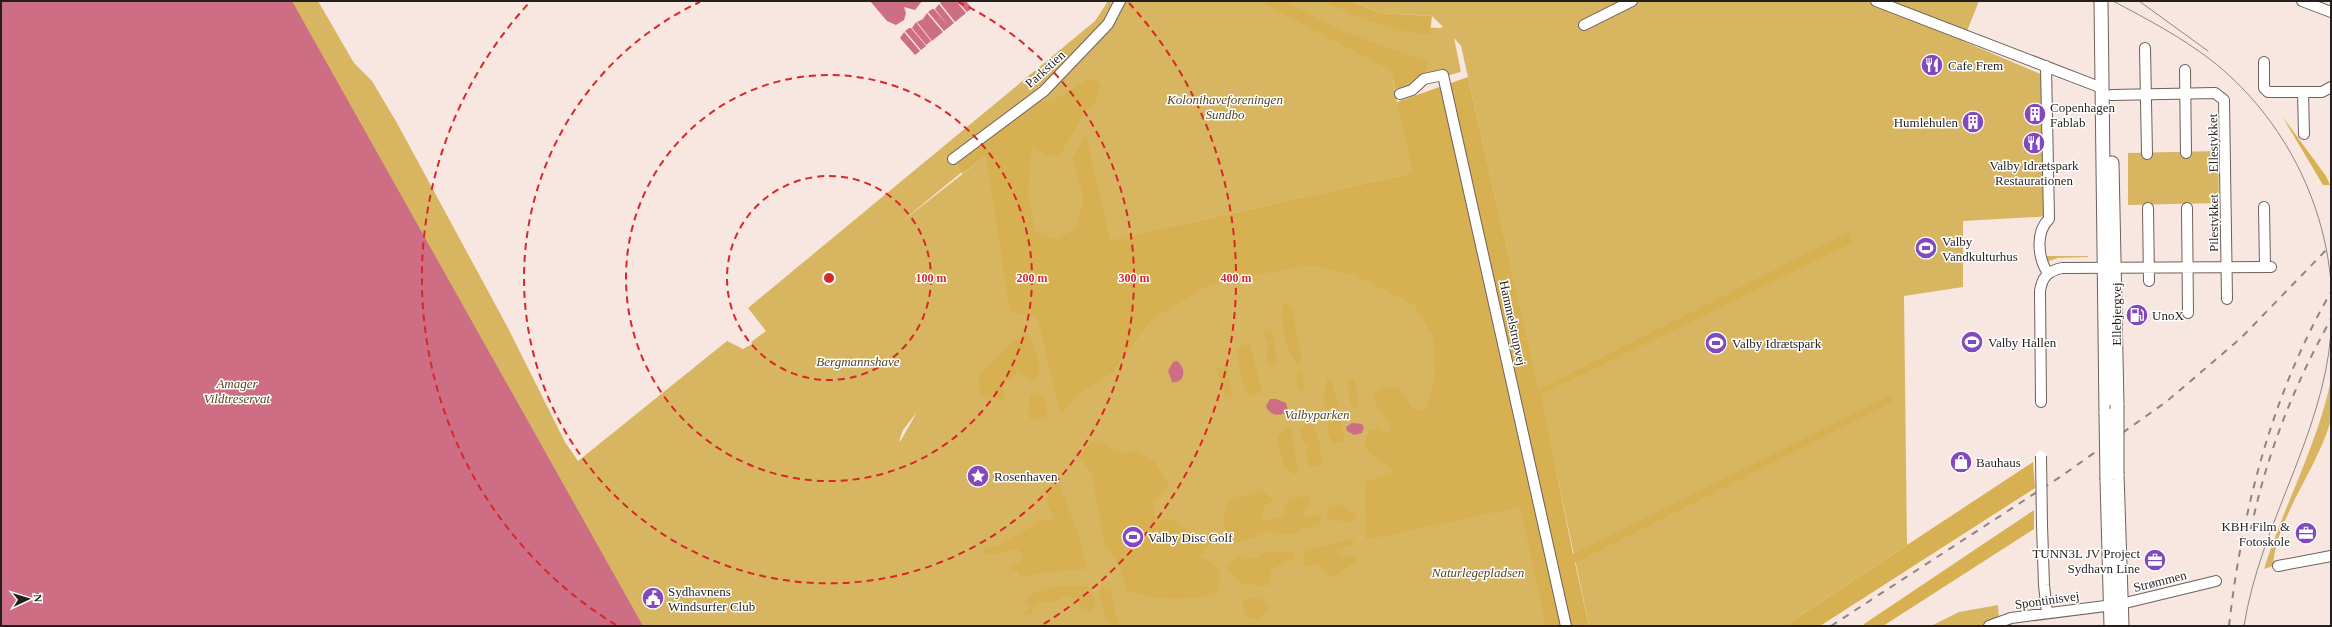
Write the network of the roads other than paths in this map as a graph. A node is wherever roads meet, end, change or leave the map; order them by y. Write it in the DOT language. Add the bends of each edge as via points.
graph roads {
  1 [pos="1120,1"];
  2 [pos="1632,1"];
  3 [pos="1876,1"];
  4 [pos="2101,1"];
  5 [pos="2110,1"];
  6 [pos="2302,1"];
  7 [pos="2331,12"];
  8 [pos="1584,25"];
  9 [pos="2145,48"];
  10 [pos="2264,62"];
  11 [pos="2046,66"];
  12 [pos="2185,70"];
  13 [pos="2331,87"];
  14 [pos="2107,92"];
  15 [pos="2303,92"];
  16 [pos="2186,93"];
  17 [pos="1400,94"];
  18 [pos="2146,94"];
  19 [pos="2304,134"];
  20 [pos="2186,153"];
  21 [pos="2147,154"];
  22 [pos="953,158"];
  23 [pos="2226,179"];
  24 [pos="2264,207"];
  25 [pos="2148,208"];
  26 [pos="2186,208"];
  27 [pos="2226,267"];
  28 [pos="2110,268"];
  29 [pos="2149,268"];
  30 [pos="2187,268"];
  31 [pos="2048,273"];
  32 [pos="2149,281"];
  33 [pos="2227,299"];
  34 [pos="2188,313"];
  35 [pos="2041,402"];
  36 [pos="2041,456"];
  37 [pos="2112,477"];
  38 [pos="2331,556"];
  39 [pos="2278,566"];
  40 [pos="2216,581"];
  41 [pos="2116,605"];
  42 [pos="2047,613"];
  43 [pos="1566,626"];
  44 [pos="1989,626"];
  45 [pos="2111,626"];
  46 [pos="2122,626"];
  1 -- 22 [label="street, Parkstien" via="1108,24 1044,91"];
  2 -- 8 [label="street"];
  3 -- 11 [label="street"];
  4 -- 14 [label="main road, Ellebjergvej"];
  5 -- 14 [label="main road, Ellebjergvej"];
  6 -- 7 [label="street"];
  9 -- 18 [label="street"];
  10 -- 15 [label="street" via="2264,88 2268,92"];
  11 -- 14 [label="street"];
  11 -- 31 [label="street" via="2049,218 2044,223 2039,248 2041,264"];
  12 -- 16 [label="street, Ellestykket"];
  13 -- 15 [label="street" via="2322,92"];
  14 -- 18 [label="street, Ellestykket"];
  14 -- 28 [label="main road, Ellebjergvej"];
  15 -- 19 [label="street"];
  16 -- 18 [label="street, Ellestykket"];
  16 -- 20 [label="street, Ellestykket"];
  16 -- 23 [label="street, Ellestykket" via="2215,93 2224,100"];
  17 -- 43 [label="street, Hammelstrupvej" via="1412,90 1424,79 1443,75"];
  18 -- 21 [label="street"];
  23 -- 27 [label="street, Pilestykket"];
  24 -- 27 [label="street, Pilestykket" via="2268,267"];
  25 -- 29 [label="street"];
  26 -- 30 [label="street, Pilestykket"];
  27 -- 30 [label="street, Pilestykket"];
  27 -- 33 [label="street, Pilestykket"];
  28 -- 29 [label="street, Pilestykket"];
  28 -- 31 [label="street, Pilestykket" via="2062,268"];
  28 -- 37 [label="main road, Ellebjergvej, bridge" via="2106,414"];
  28 -- 37 [label="main road, Ellebjergvej, bridge" via="2117,406"];
  29 -- 30 [label="street, Pilestykket"];
  29 -- 32 [label="street"];
  30 -- 34 [label="street, Pilestykket"];
  31 -- 35 [label="street" via="2043,278 2040,291"];
  36 -- 42 [label="street, bridge"];
  37 -- 41 [label="main road, Ellebjergvej"];
  38 -- 39 [label="street"];
  40 -- 41 [label="street, Strømmen"];
  41 -- 42 [label="street, Spontinisvej"];
  41 -- 45 [label="main road, Ellebjergvej"];
  41 -- 46 [label="main road, Ellebjergvej"];
  42 -- 44 [label="street, Spontinisvej" via="2011,618"];
}
